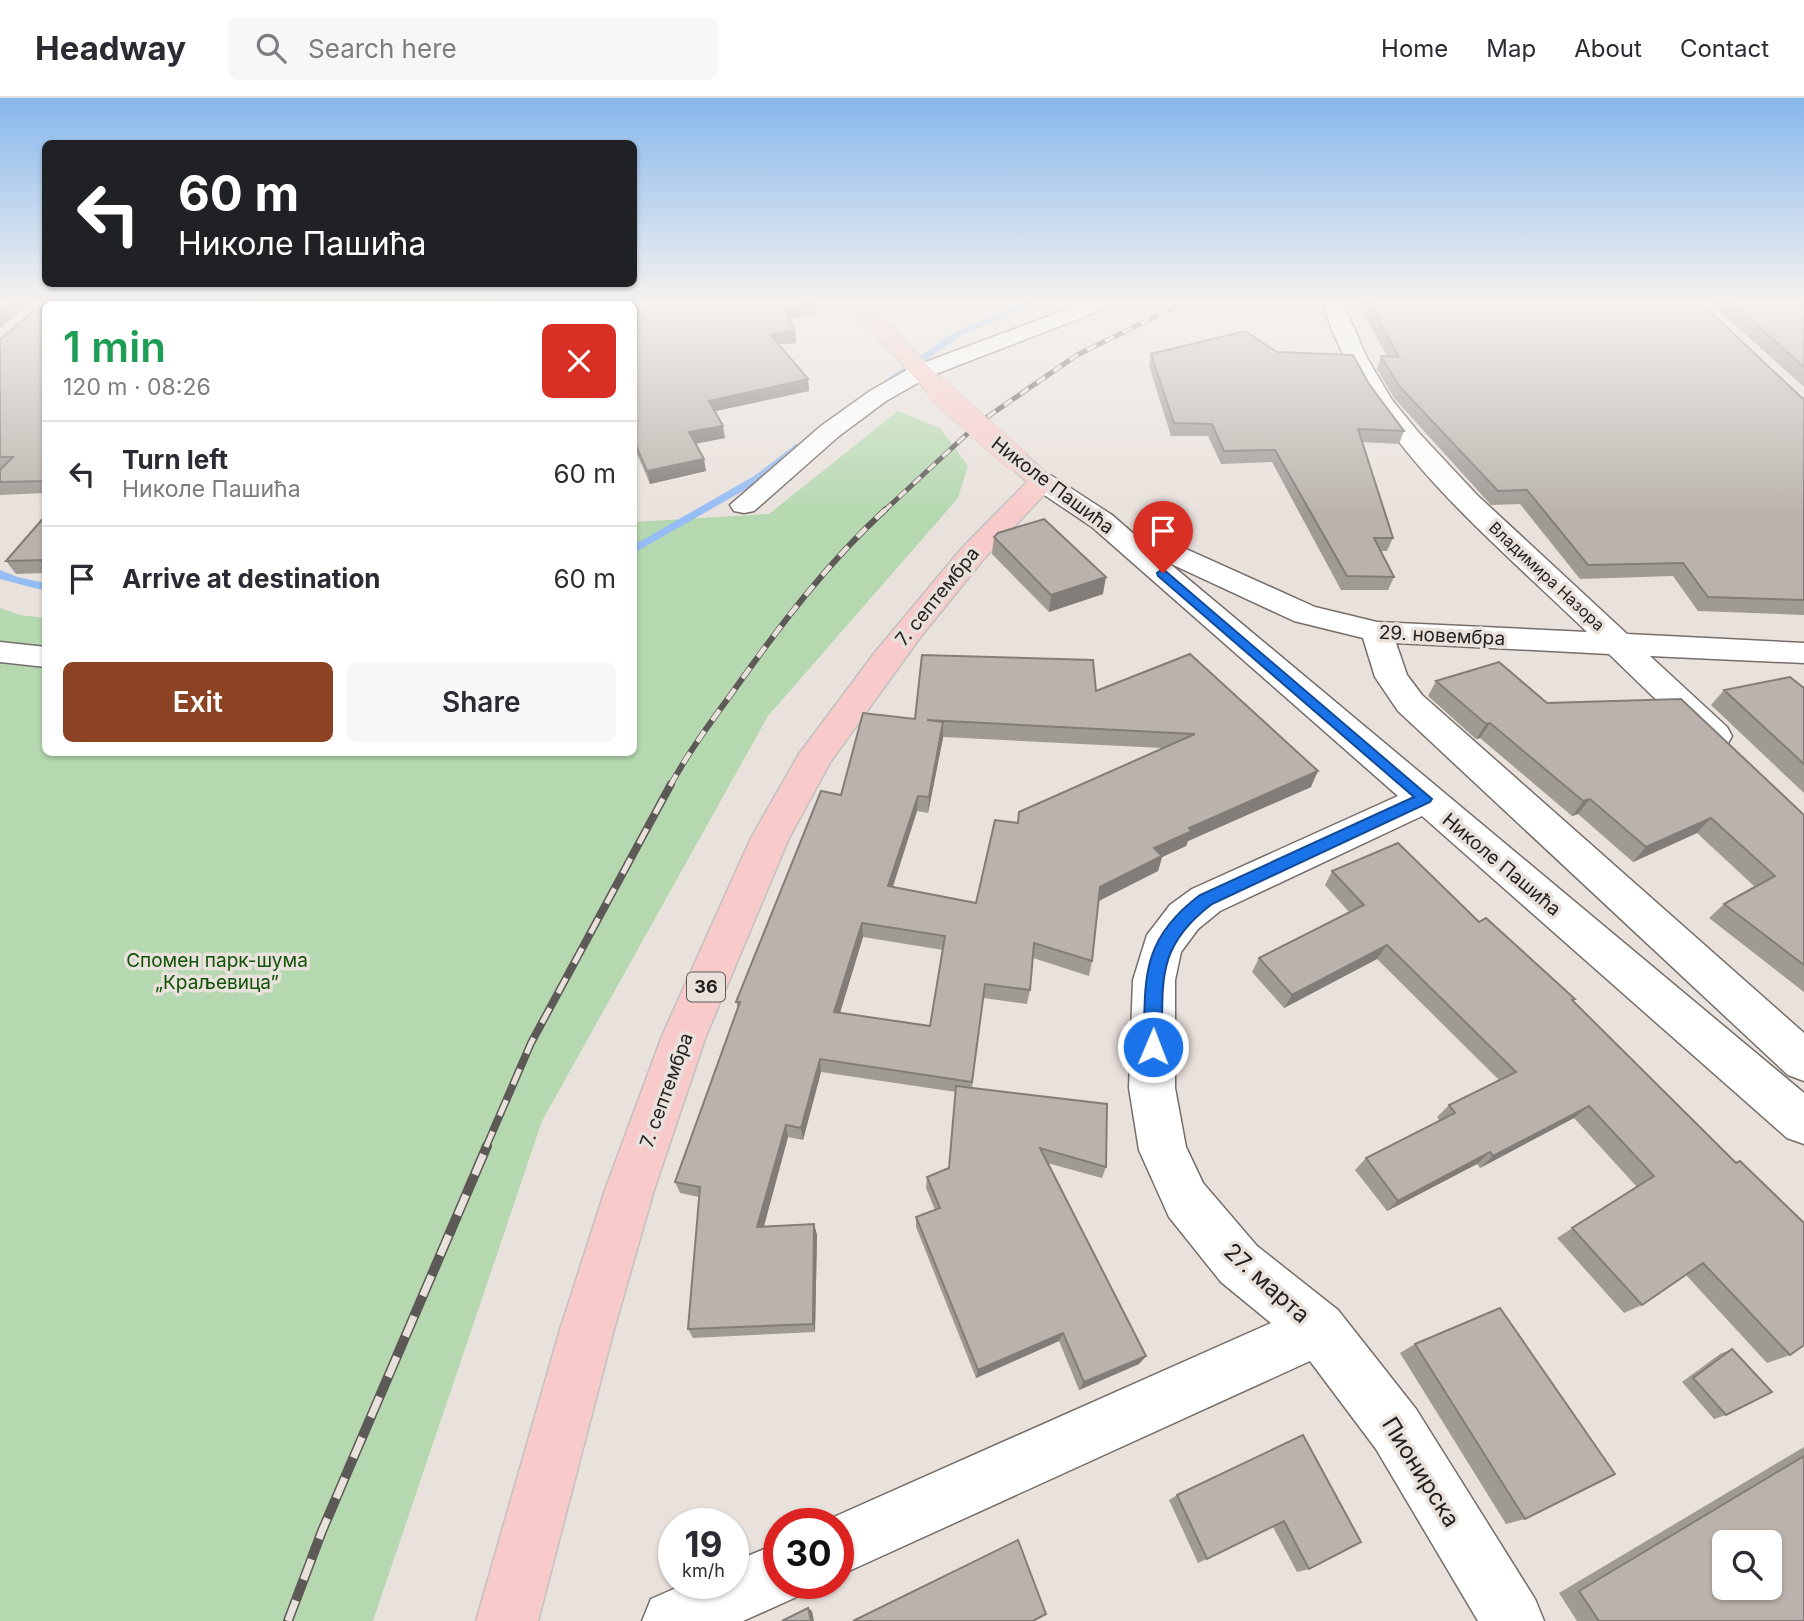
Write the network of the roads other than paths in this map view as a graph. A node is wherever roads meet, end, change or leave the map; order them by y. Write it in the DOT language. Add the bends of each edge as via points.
graph roads {
  1 [pos="908,372"];
  2 [pos="920,372"];
  3 [pos="1364,372"];
  4 [pos="1043,482"];
  5 [pos="744,505"];
  6 [pos="1102,521"];
  7 [pos="1377,632"];
  8 [pos="1620,645"];
  9 [pos="0,652"];
  10 [pos="1804,653"];
  11 [pos="42,657"];
  12 [pos="1740,760"];
  13 [pos="1425,799"];
  14 [pos="1804,1062"];
  15 [pos="1804,1122"];
  16 [pos="1320,1329"];
  17 [pos="854,1539"];
  18 [pos="763,1580"];
  19 [pos="507,1621"];
  20 [pos="673,1621"];
  21 [pos="1513,1621"];
  1 -- 5 [label="street"];
  2 -- 4 [label="main road, Николе Пашића, bridge"];
  3 -- 8 [label="street, Владимира Назора" via="1410,438 1467,501"];
  4 -- 6 [label="street, Николе Пашића"];
  4 -- 19 [label="main road, 7. септембра / 36" via="973,551 908,629 803,775 775,830 680,1047 634,1177 572,1378"];
  6 -- 7 [label="street, 29. новембра" via="1305,614"];
  6 -- 13 [label="street, Николе Пашића"];
  7 -- 8 [label="street, 29. новембра"];
  7 -- 14 [label="street" via="1391,677 1410,703"];
  8 -- 10 [label="street, 29. новембра"];
  8 -- 12 [label="street, Владимира Назора"];
  9 -- 11 [label="street"];
  13 -- 15 [label="street, Николе Пашића"];
  13 -- 16 [label="street, 27. марта" via="1206,900 1184,916 1162,947 1154,980 1153,1088 1163,1150 1186,1200 1239,1264"];
  16 -- 17 [label="street, 27. марта"];
  16 -- 21 [label="street, Пионирска" via="1396,1429"];
  18 -- 20 [label="street"];
}
